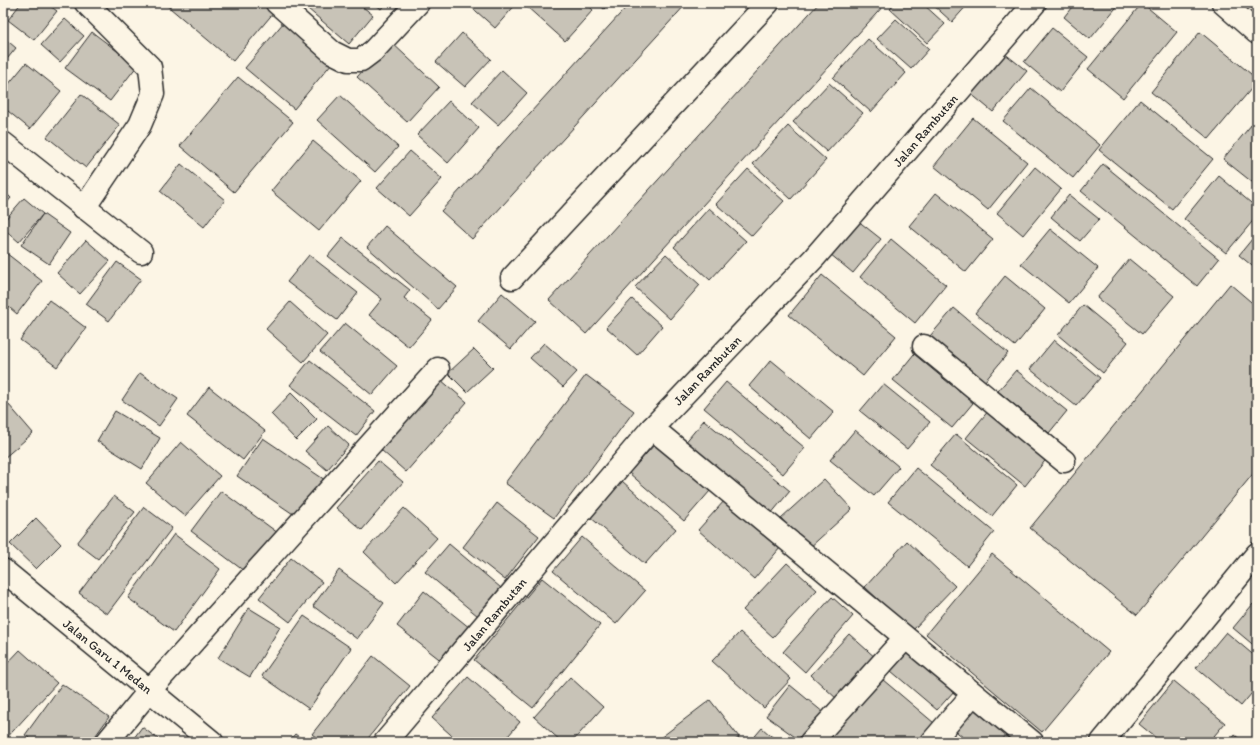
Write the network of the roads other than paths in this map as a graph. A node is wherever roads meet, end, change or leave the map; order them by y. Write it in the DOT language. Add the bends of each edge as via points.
graph roads {
  1 [pos="86,3"];
  2 [pos="277,3"];
  3 [pos="418,3"];
  4 [pos="768,3"];
  5 [pos="1035,3"];
  6 [pos="1224,3"];
  7 [pos="1257,33"];
  8 [pos="3,143"];
  9 [pos="84,208"];
  10 [pos="141,252"];
  11 [pos="512,278"];
  12 [pos="924,346"];
  13 [pos="438,369"];
  14 [pos="652,428"];
  15 [pos="1064,462"];
  16 [pos="1257,554"];
  17 [pos="3,570"];
  18 [pos="905,638"];
  19 [pos="150,690"];
  20 [pos="972,694"];
  21 [pos="107,742"];
  22 [pos="212,742"];
  23 [pos="385,742"];
  24 [pos="811,742"];
  25 [pos="932,742"];
  26 [pos="1032,742"];
  27 [pos="1102,742"];
  1 -- 9 [label="street" via="150,67 153,94 140,125"];
  2 -- 3 [label="street" via="332,52 348,60 361,60 373,51"];
  4 -- 11 [label="street"];
  5 -- 14 [label="street, Jalan Rambutan" via="814,258"];
  6 -- 7 [label="street"];
  8 -- 9 [label="street"];
  9 -- 10 [label="street"];
  12 -- 15 [label="street"];
  13 -- 19 [label="street"];
  14 -- 18 [label="street"];
  14 -- 23 [label="street, Jalan Rambutan"];
  16 -- 27 [label="street"];
  17 -- 19 [label="street, Jalan Garu 1 Medan"];
  18 -- 20 [label="street"];
  18 -- 24 [label="street"];
  19 -- 21 [label="street"];
  19 -- 22 [label="street, Jalan Garu 1 Medan"];
  20 -- 25 [label="street"];
  20 -- 26 [label="street"];
}
